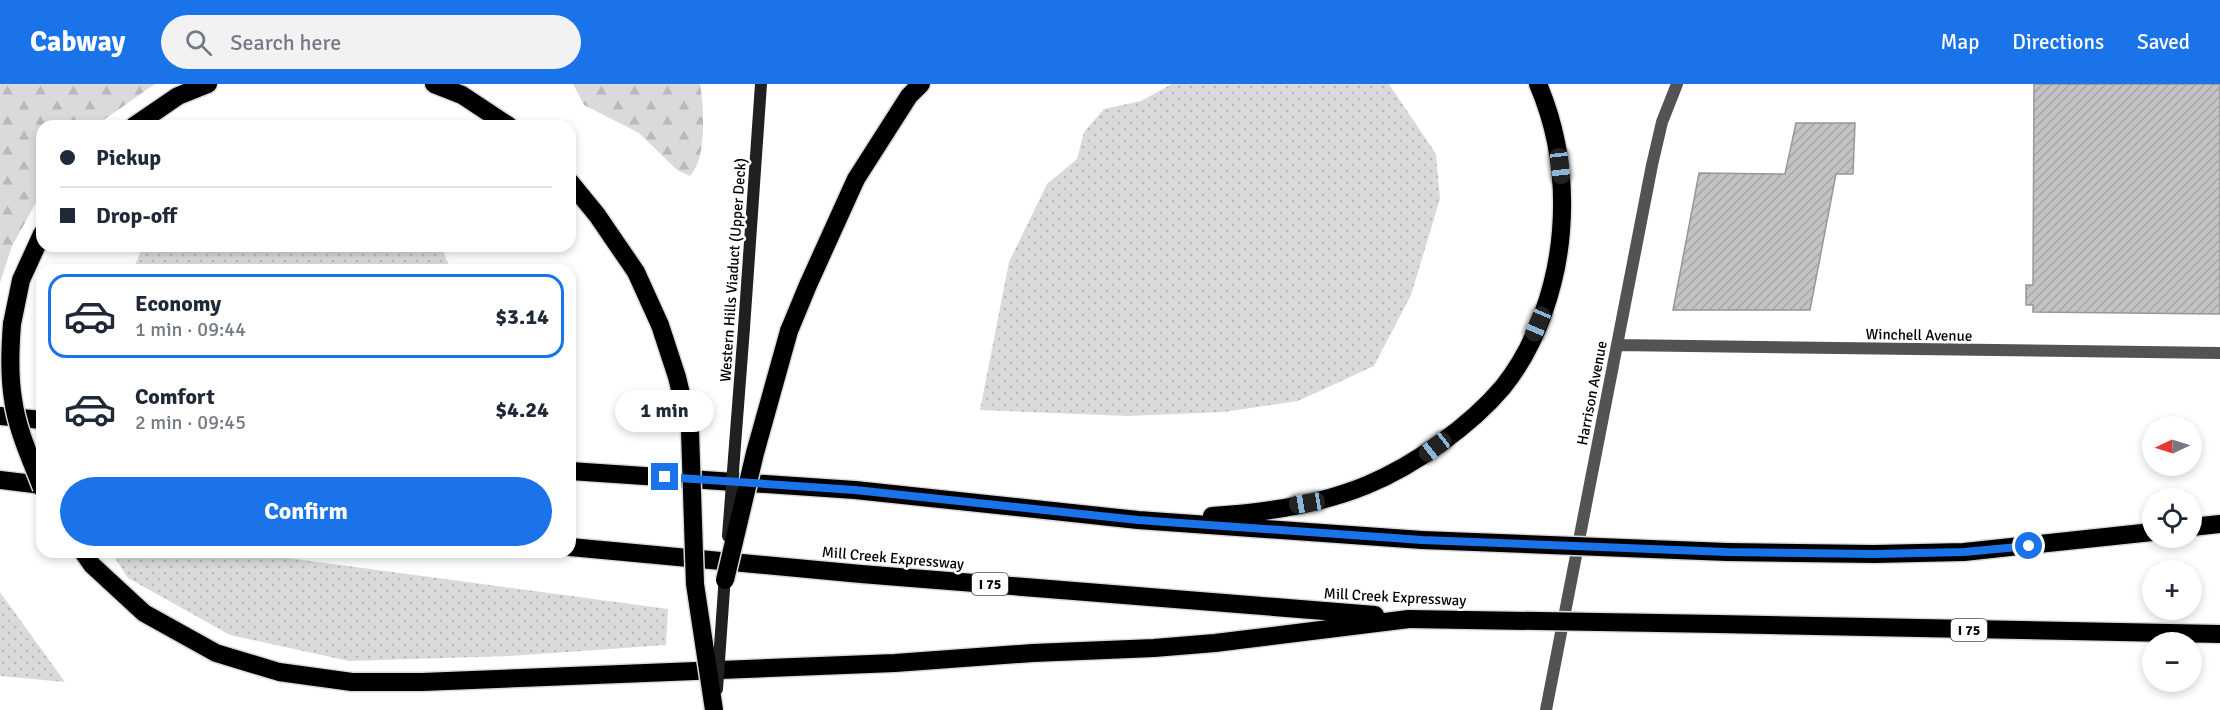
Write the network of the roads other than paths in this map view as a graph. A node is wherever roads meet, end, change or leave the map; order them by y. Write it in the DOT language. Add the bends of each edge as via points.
graph roads {
  1 [pos="208,84"];
  2 [pos="434,84"];
  3 [pos="761,84"];
  4 [pos="921,84"];
  5 [pos="1538,84"];
  6 [pos="1677,84"];
  7 [pos="143,120"];
  8 [pos="500,120"];
  9 [pos="576,189"];
  10 [pos="36,247"];
  11 [pos="1617,345"];
  12 [pos="2220,353"];
  13 [pos="0,416"];
  14 [pos="36,419"];
  15 [pos="576,471"];
  16 [pos="36,472"];
  17 [pos="0,480"];
  18 [pos="36,485"];
  19 [pos="1138,520"];
  20 [pos="2220,524"];
  21 [pos="2202,526"];
  22 [pos="2142,533"];
  23 [pos="576,548"];
  24 [pos="87,558"];
  25 [pos="725,580"];
  26 [pos="1410,618"];
  27 [pos="2220,634"];
  28 [pos="715,710"];
  29 [pos="1546,710"];
  1 -- 7 [label="highway" via="178,96"];
  2 -- 8 [label="highway" via="462,95"];
  3 -- 25 [label="main road, Western Hills Viaduct (Upper Deck), bridge"];
  4 -- 25 [label="highway, bridge" via="909,96 856,178 789,331 754,453"];
  5 -- 19 [label="highway" via="1558,150 1563,198 1559,257 1547,304 1534,334 1503,386 1464,424 1420,458 1367,485 1307,503 1232,515"];
  6 -- 11 [label="street, Harrison Avenue" via="1662,122 1652,165"];
  9 -- 28 [label="highway, bridge" via="636,272 660,325 677,377 690,431 695,584"];
  10 -- 16 [label="highway, bridge" via="21,280 10,353 13,399"];
  11 -- 12 [label="street, Winchell Avenue"];
  11 -- 29 [label="street, Harrison Avenue"];
  13 -- 14 [label="highway"];
  15 -- 19 [label="highway" via="855,490"];
  17 -- 18 [label="highway"];
  19 -- 22 [label="highway, bridge" via="1422,540 1874,554 1964,552"];
  20 -- 21 [label="highway"];
  23 -- 26 [label="highway, Mill Creek Expressway / I 75"];
  24 -- 26 [label="highway" via="144,614 216,653 279,672 352,682 895,663 1154,648"];
  25 -- 28 [label="main road, Western Hills Viaduct (Upper Deck), bridge"];
  26 -- 27 [label="highway, Mill Creek Expressway / I 75, bridge"];
}
